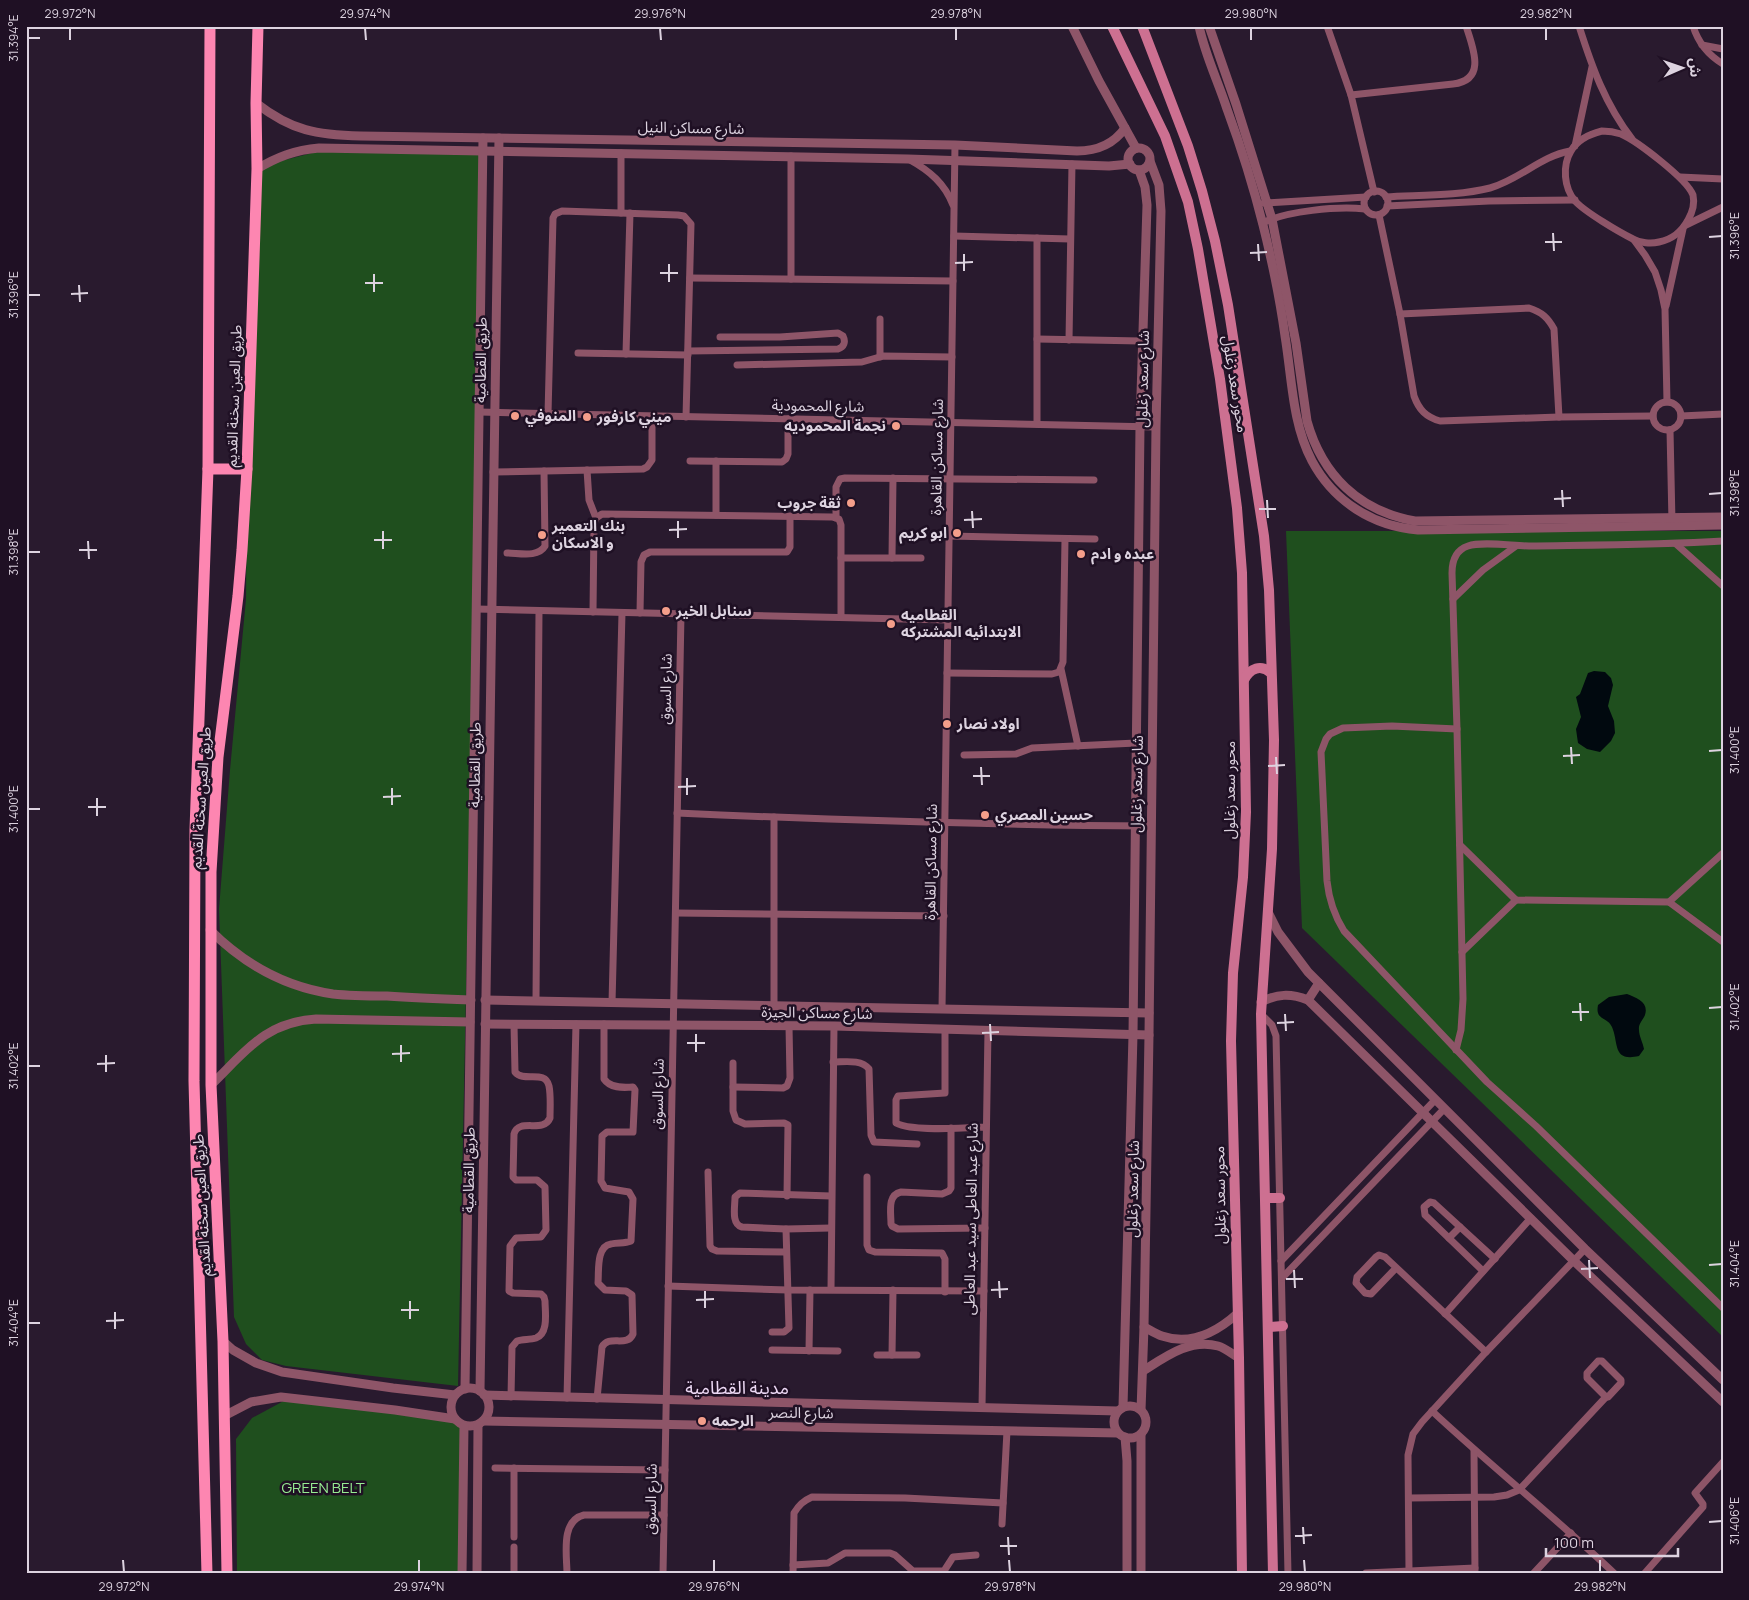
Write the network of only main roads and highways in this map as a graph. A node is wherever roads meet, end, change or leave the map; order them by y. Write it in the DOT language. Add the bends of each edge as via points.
graph roads {
  1 [pos="210,26"];
  2 [pos="258,26"];
  3 [pos="1112,26"];
  4 [pos="1142,26"];
  5 [pos="208,469"];
  6 [pos="247,469"];
  7 [pos="1271,674"];
  8 [pos="1244,680"];
  9 [pos="1265,1198"];
  10 [pos="1280,1198"];
  11 [pos="1283,1326"];
  12 [pos="1269,1327"];
  13 [pos="207,1574"];
  14 [pos="227,1574"];
  15 [pos="1242,1574"];
  16 [pos="1273,1574"];
  1 -- 5 [label="main road, طريق العين سخنة القديم"];
  2 -- 6 [label="main road, طريق العين سخنة القديم" via="257,169"];
  3 -- 8 [label="main road, محور سعد زغلول" via="1165,136 1188,202 1198,249 1222,388 1237,508"];
  4 -- 7 [label="main road, محور سعد زغلول" via="1202,191 1228,305 1264,536"];
  5 -- 6 [label="main road"];
  5 -- 13 [label="main road, طريق العين سخنة القديم" via="195,830 194,1081"];
  6 -- 14 [label="main road, طريق العين سخنة القديم" via="238,596 215,792 211,872 211,1085 223,1341"];
  7 -- 8 [label="main road" via="1264,668 1256,668 1248,672"];
  7 -- 9 [label="main road, محور سعد زغلول" via="1274,794 1261,1002"];
  8 -- 15 [label="main road, محور سعد زغلول" via="1245,844 1231,1010"];
  9 -- 10 [label="main road"];
  9 -- 12 [label="main road, محور سعد زغلول"];
  11 -- 12 [label="main road"];
  12 -- 16 [label="main road, محور سعد زغلول"];
}
